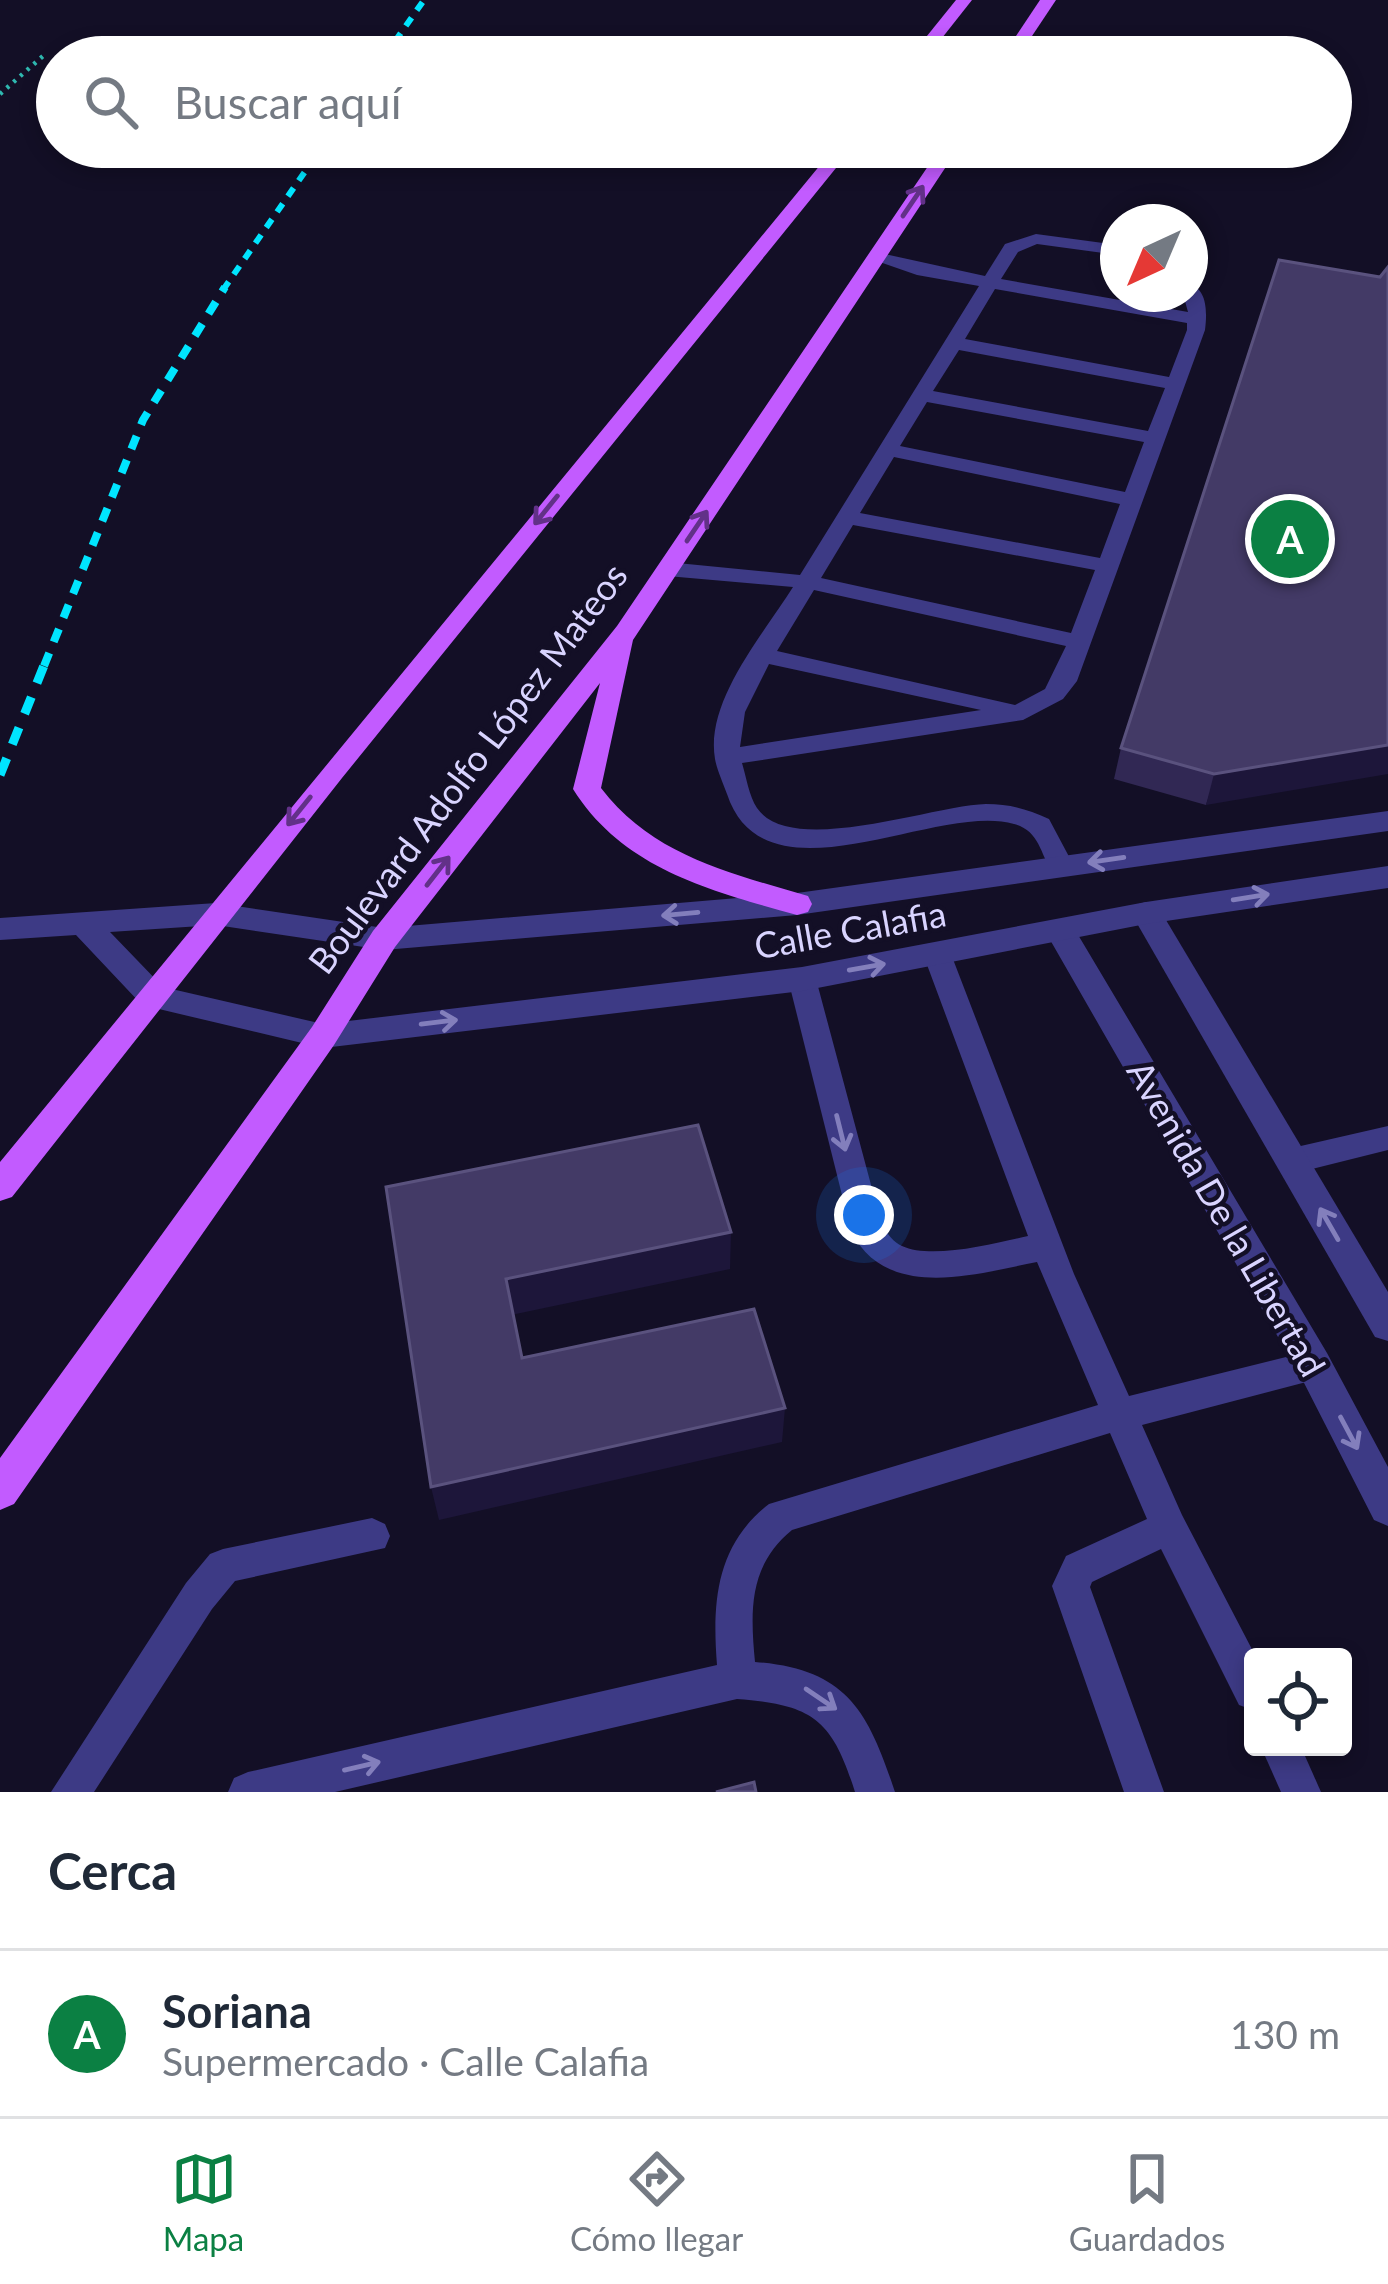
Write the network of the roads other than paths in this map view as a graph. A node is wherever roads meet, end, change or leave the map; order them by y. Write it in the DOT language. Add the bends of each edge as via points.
graph roads {
  1 [pos="964,0"];
  2 [pos="1048,0"];
  3 [pos="935,36"];
  4 [pos="1024,36"];
  5 [pos="827,168"];
  6 [pos="936,168"];
  7 [pos="1100,248"];
  8 [pos="877,255"];
  9 [pos="990,284"];
  10 [pos="1195,312"];
  11 [pos="1197,319"];
  12 [pos="954,343"];
  13 [pos="1176,384"];
  14 [pos="922,395"];
  15 [pos="1155,438"];
  16 [pos="888,450"];
  17 [pos="1132,500"];
  18 [pos="847,517"];
  19 [pos="1108,566"];
  20 [pos="668,569"];
  21 [pos="808,582"];
  22 [pos="626,632"];
  23 [pos="1079,642"];
  24 [pos="763,655"];
  25 [pos="1023,712"];
  26 [pos="726,758"];
  27 [pos="1388,821"];
  28 [pos="1060,866"];
  29 [pos="1388,877"];
  30 [pos="796,904"];
  31 [pos="1146,913"];
  32 [pos="216,914"];
  33 [pos="80,920"];
  34 [pos="0,929"];
  35 [pos="1060,931"];
  36 [pos="384,939"];
  37 [pos="937,954"];
  38 [pos="802,979"];
  39 [pos="153,997"];
  40 [pos="322,1036"];
  41 [pos="1388,1138"];
  42 [pos="1292,1161"];
  43 [pos="0,1187"];
  44 [pos="1049,1246"];
  45 [pos="1388,1325"];
  46 [pos="1313,1365"];
  47 [pos="1120,1414"];
  48 [pos="0,1491"];
  49 [pos="1388,1507"];
  50 [pos="1169,1527"];
  51 [pos="372,1536"];
  52 [pos="1244,1673"];
  53 [pos="737,1680"];
  54 [pos="1285,1756"];
  55 [pos="71,1792"];
  56 [pos="248,1792"];
  57 [pos="875,1792"];
  58 [pos="1144,1792"];
  59 [pos="1301,1792"];
  1 -- 3 [label="main road"];
  2 -- 4 [label="main road"];
  5 -- 32 [label="main road, one-way"];
  8 -- 6 [label="main road, Boulevard Adolfo López Mateos, one-way"];
  7 -- 9 [label="lane" via="1022,241"];
  8 -- 9 [label="lane"];
  20 -- 8 [label="main road, Boulevard Adolfo López Mateos, one-way"];
  9 -- 11 [label="lane"];
  9 -- 12 [label="lane"];
  10 -- 11 [label="lane"];
  11 -- 13 [label="lane"];
  12 -- 13 [label="lane"];
  12 -- 14 [label="lane"];
  13 -- 15 [label="lane"];
  14 -- 15 [label="lane"];
  14 -- 16 [label="lane"];
  15 -- 17 [label="lane"];
  16 -- 17 [label="lane"];
  16 -- 18 [label="lane"];
  17 -- 19 [label="lane"];
  18 -- 19 [label="lane"];
  18 -- 21 [label="lane"];
  19 -- 23 [label="lane"];
  20 -- 21 [label="lane"];
  20 -- 22 [label="main road, Boulevard Adolfo López Mateos"];
  21 -- 23 [label="lane"];
  21 -- 24 [label="lane"];
  22 -- 30 [label="main road" via="587,789 600,810 675,864"];
  36 -- 22 [label="main road, Boulevard Adolfo López Mateos, one-way"];
  23 -- 25 [label="lane" via="1054,694"];
  24 -- 25 [label="lane"];
  24 -- 26 [label="lane" via="731,711"];
  25 -- 26 [label="lane"];
  26 -- 28 [label="lane" via="748,816 767,829 832,837 1006,813 1036,821"];
  27 -- 28 [label="street, Calle Calafia, one-way"];
  28 -- 30 [label="street, Calle Calafia"];
  31 -- 29 [label="street, Calle Calafia, one-way"];
  30 -- 36 [label="street, Calle Calafia, one-way"];
  31 -- 35 [label="street, Calle Calafia"];
  31 -- 42 [label="street"];
  32 -- 33 [label="street, Calle Calafia"];
  32 -- 36 [label="street, Calle Calafia"];
  32 -- 39 [label="main road"];
  33 -- 34 [label="street, Calle Calafia"];
  33 -- 39 [label="street"];
  35 -- 37 [label="street, Calle Calafia"];
  35 -- 46 [label="street, Avenida De la Libertad"];
  36 -- 40 [label="main road, Boulevard Adolfo López Mateos"];
  38 -- 37 [label="street, Calle Calafia, one-way"];
  37 -- 44 [label="lane"];
  40 -- 38 [label="street, Calle Calafia, one-way"];
  38 -- 44 [label="lane, one-way" via="867,1231 884,1252 902,1262"];
  39 -- 40 [label="street, Calle Calafia"];
  39 -- 43 [label="main road"];
  40 -- 48 [label="main road, Boulevard Adolfo López Mateos"];
  41 -- 42 [label="lane"];
  45 -- 42 [label="street, one-way"];
  44 -- 47 [label="lane"];
  46 -- 47 [label="lane"];
  46 -- 49 [label="street, Avenida De la Libertad, one-way"];
  47 -- 50 [label="lane"];
  47 -- 53 [label="lane" via="782,1516 759,1531 731,1607"];
  50 -- 52 [label="lane"];
  50 -- 58 [label="lane" via="1079,1569 1071,1586"];
  51 -- 55 [label="lane" via="268,1552 223,1568"];
  56 -- 53 [label="lane, one-way"];
  53 -- 57 [label="lane, one-way" via="817,1690 847,1719"];
  54 -- 59 [label="lane"];
}
